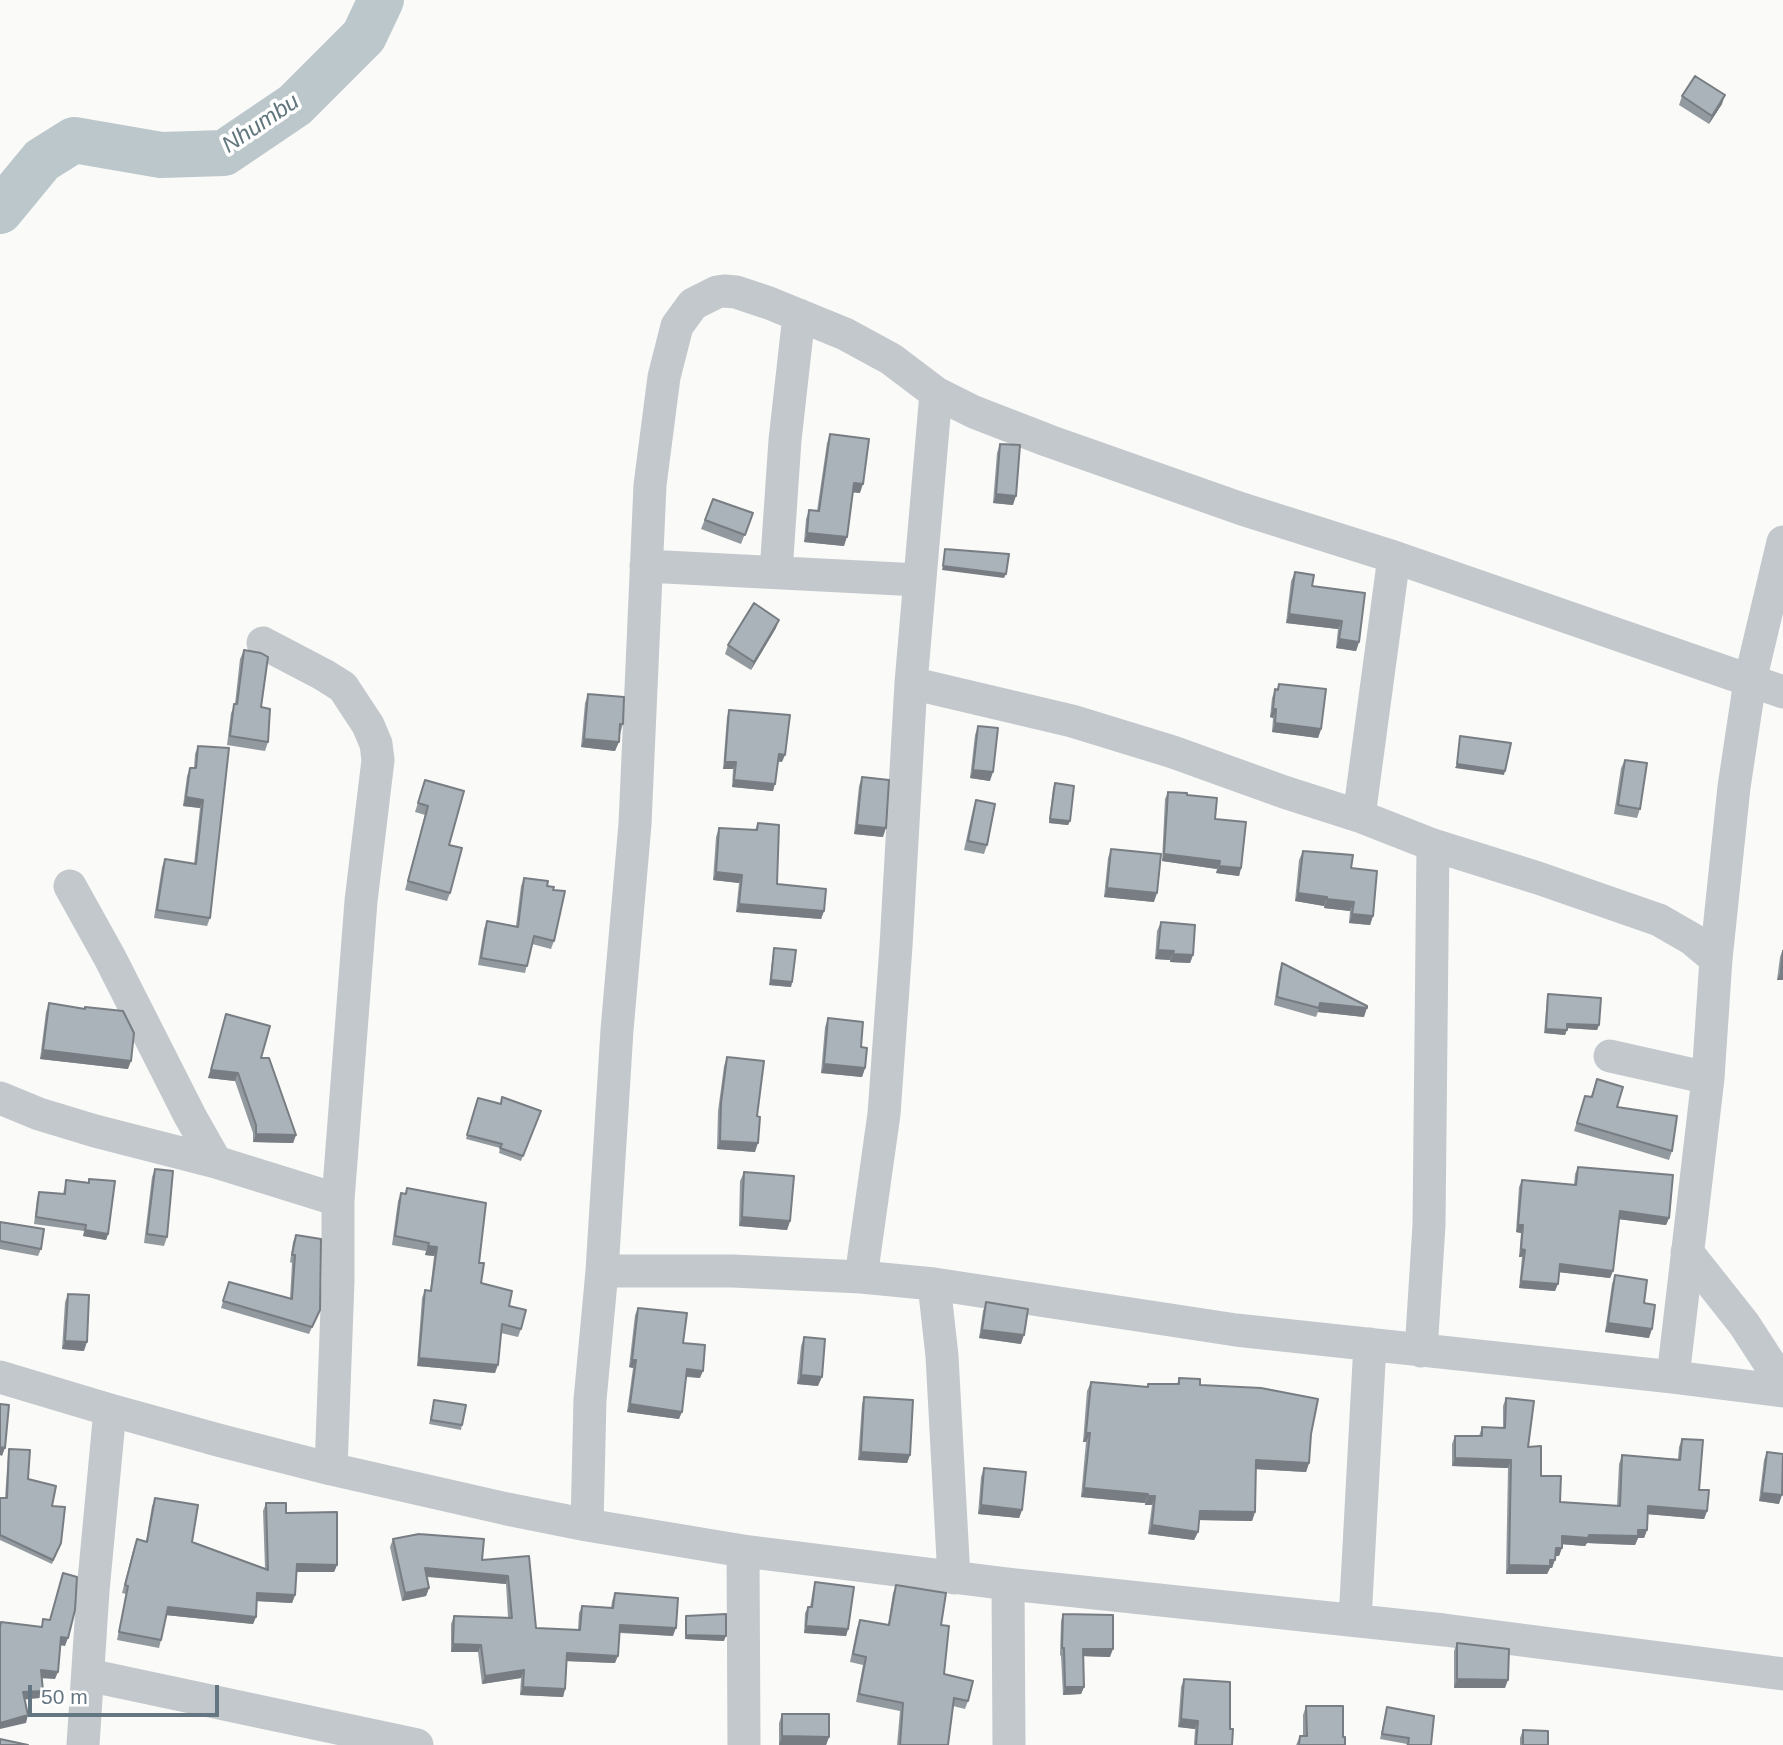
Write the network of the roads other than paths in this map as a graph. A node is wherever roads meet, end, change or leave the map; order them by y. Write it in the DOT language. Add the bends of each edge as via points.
graph roads {
  1 [pos="799,315"];
  2 [pos="936,393"];
  3 [pos="1783,542"];
  4 [pos="1394,557"];
  5 [pos="646,566"];
  6 [pos="776,572"];
  7 [pos="919,579"];
  8 [pos="263,643"];
  9 [pos="1750,681"];
  10 [pos="911,683"];
  11 [pos="1783,692"];
  12 [pos="1359,816"];
  13 [pos="1433,845"];
  14 [pos="70,886"];
  15 [pos="1722,898"];
  16 [pos="1659,920"];
  17 [pos="1716,959"];
  18 [pos="1610,1056"];
  19 [pos="1708,1078"];
  20 [pos="0,1098"];
  21 [pos="216,1162"];
  22 [pos="338,1200"];
  23 [pos="1687,1252"];
  24 [pos="602,1270"];
  25 [pos="861,1277"];
  26 [pos="934,1284"];
  27 [pos="1370,1345"];
  28 [pos="1420,1351"];
  29 [pos="0,1377"];
  30 [pos="1673,1377"];
  31 [pos="1783,1384"];
  32 [pos="1783,1391"];
  33 [pos="110,1410"];
  34 [pos="331,1469"];
  35 [pos="587,1525"];
  36 [pos="743,1551"];
  37 [pos="954,1578"];
  38 [pos="1008,1584"];
  39 [pos="1355,1620"];
  40 [pos="1783,1674"];
  41 [pos="88,1675"];
  42 [pos="269,1730"];
  43 [pos="740,1738"];
  44 [pos="83,1745"];
  45 [pos="417,1745"];
  46 [pos="1009,1745"];
  1 -- 2 [label="street" via="891,359"];
  1 -- 5 [label="street" via="736,292 717,292 693,304 677,326 664,377 650,485"];
  1 -- 6 [label="street"];
  2 -- 4 [label="street" via="1115,466"];
  2 -- 7 [label="street"];
  3 -- 9 [label="street"];
  4 -- 9 [label="street"];
  4 -- 12 [label="street"];
  5 -- 6 [label="street"];
  5 -- 24 [label="street" via="635,824"];
  6 -- 7 [label="street"];
  7 -- 10 [label="street"];
  8 -- 22 [label="street" via="343,687 376,744"];
  9 -- 11 [label="street"];
  9 -- 15 [label="street"];
  10 -- 12 [label="street" via="1072,721"];
  10 -- 25 [label="street" via="884,1114"];
  12 -- 13 [label="street"];
  13 -- 16 [label="street"];
  13 -- 28 [label="street" via="1429,1225"];
  14 -- 21 [label="street"];
  15 -- 16 [label="street" via="1698,912"];
  15 -- 17 [label="street"];
  16 -- 17 [label="street"];
  17 -- 19 [label="street"];
  18 -- 19 [label="street"];
  19 -- 23 [label="street"];
  20 -- 21 [label="street" via="94,1131"];
  21 -- 22 [label="street"];
  22 -- 34 [label="street"];
  23 -- 30 [label="street"];
  23 -- 31 [label="street" via="1744,1324"];
  24 -- 25 [label="street"];
  24 -- 35 [label="street" via="590,1400"];
  25 -- 26 [label="street"];
  26 -- 27 [label="street" via="1236,1330"];
  26 -- 37 [label="street"];
  27 -- 28 [label="street"];
  27 -- 39 [label="street"];
  28 -- 30 [label="street"];
  29 -- 33 [label="street"];
  30 -- 32 [label="street"];
  33 -- 34 [label="street"];
  33 -- 41 [label="street"];
  34 -- 35 [label="street"];
  35 -- 36 [label="street"];
  36 -- 37 [label="street"];
  36 -- 43 [label="street"];
  37 -- 38 [label="street"];
  38 -- 39 [label="street"];
  38 -- 46 [label="street"];
  39 -- 40 [label="street"];
  41 -- 42 [label="street"];
  41 -- 44 [label="street"];
  42 -- 45 [label="street"];
}
